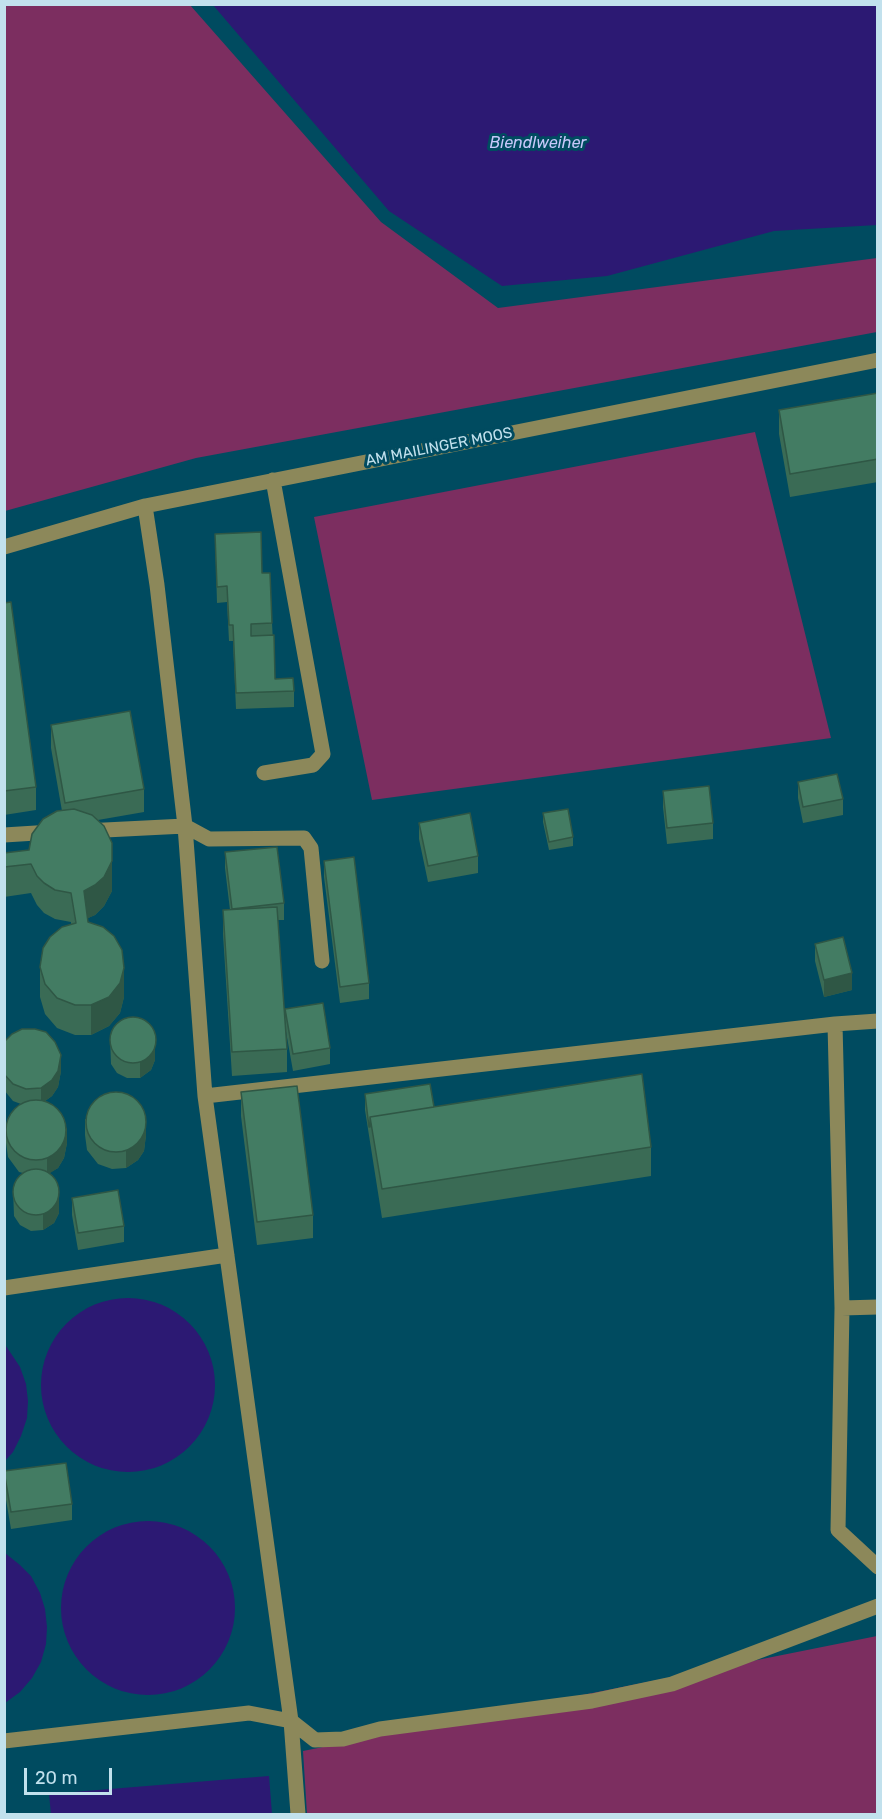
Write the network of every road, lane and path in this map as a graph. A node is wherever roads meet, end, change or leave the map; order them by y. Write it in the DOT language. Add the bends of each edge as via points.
graph roads {
  1 [pos="878,360"];
  2 [pos="273,480"];
  3 [pos="145,506"];
  4 [pos="4,547"];
  5 [pos="264,773"];
  6 [pos="185,826"];
  7 [pos="4,835"];
  8 [pos="322,961"];
  9 [pos="878,1021"];
  10 [pos="835,1024"];
  11 [pos="205,1096"];
  12 [pos="227,1255"];
  13 [pos="4,1288"];
  14 [pos="878,1307"];
  15 [pos="842,1308"];
  16 [pos="878,1566"];
  17 [pos="878,1606"];
  18 [pos="291,1721"];
  19 [pos="4,1741"];
  20 [pos="298,1815"];
  1 -- 2 [label="street, AM MAILINGER MOOS"];
  2 -- 3 [label="street, AM MAILINGER MOOS"];
  2 -- 5 [label="street" via="323,754 313,765"];
  3 -- 4 [label="street, AM MAILINGER MOOS"];
  3 -- 6 [label="street"];
  6 -- 7 [label="street"];
  6 -- 8 [label="street" via="209,839 304,838 311,848"];
  6 -- 11 [label="street"];
  9 -- 10 [label="street"];
  10 -- 11 [label="street"];
  10 -- 15 [label="street"];
  11 -- 12 [label="street"];
  12 -- 13 [label="street"];
  12 -- 18 [label="street"];
  14 -- 15 [label="street"];
  15 -- 16 [label="street" via="838,1530"];
  17 -- 18 [label="street" via="672,1684 592,1701 380,1729 343,1739 315,1740"];
  18 -- 19 [label="street" via="249,1713"];
  18 -- 20 [label="street"];
}
